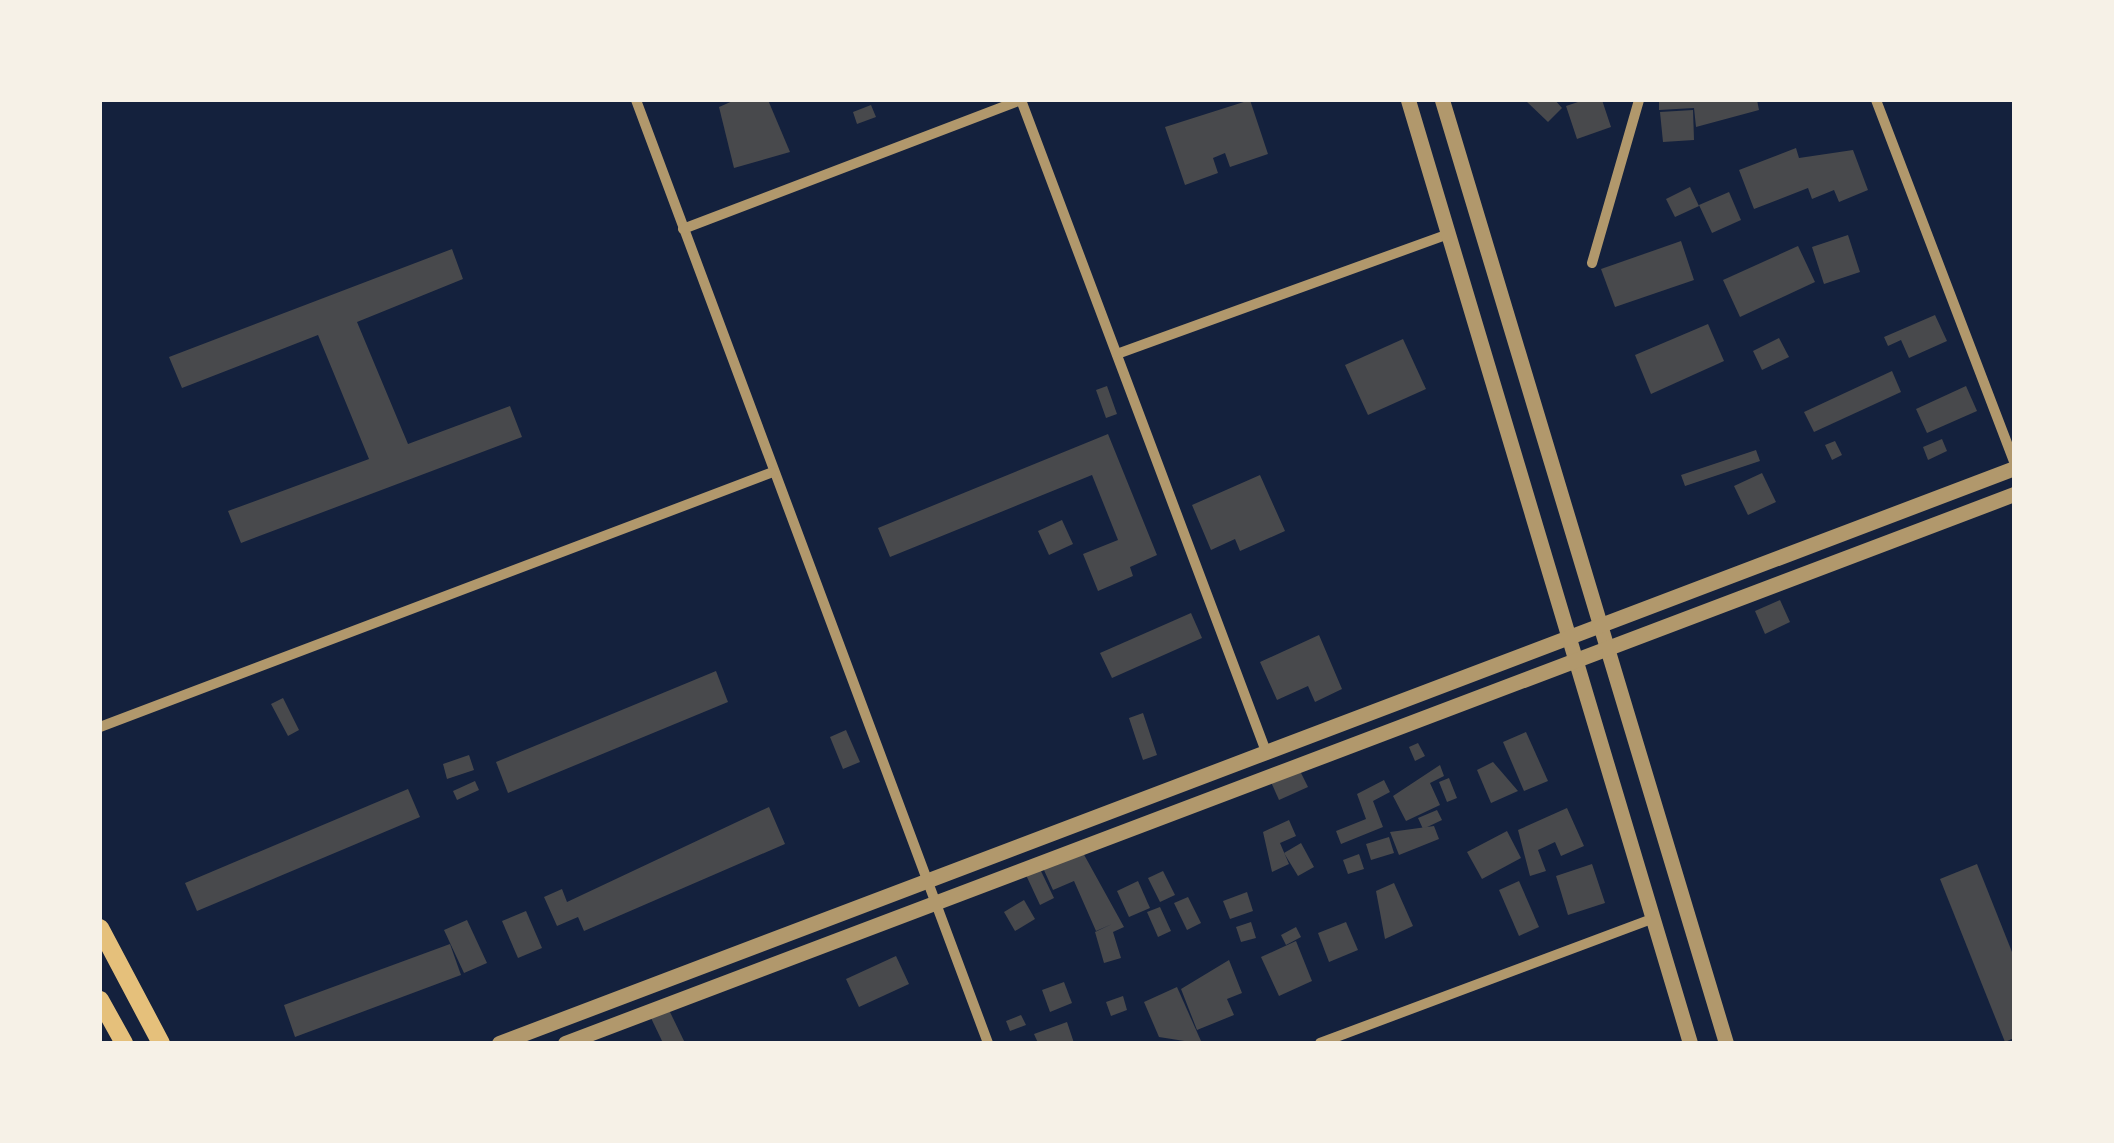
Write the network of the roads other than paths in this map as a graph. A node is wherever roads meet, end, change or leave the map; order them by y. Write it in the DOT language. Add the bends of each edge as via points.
graph roads {
  1 [pos="636,100"];
  2 [pos="1021,100"];
  3 [pos="1408,100"];
  4 [pos="1442,100"];
  5 [pos="1639,100"];
  6 [pos="1876,100"];
  7 [pos="683,229"];
  8 [pos="1446,235"];
  9 [pos="1592,263"];
  10 [pos="1117,354"];
  11 [pos="2014,465"];
  12 [pos="773,472"];
  13 [pos="2014,494"];
  14 [pos="1600,626"];
  15 [pos="1566,639"];
  16 [pos="1606,648"];
  17 [pos="1573,661"];
  18 [pos="100,727"];
  19 [pos="1267,754"];
  20 [pos="927,886"];
  21 [pos="936,908"];
  22 [pos="1652,920"];
  23 [pos="100,928"];
  24 [pos="100,1000"];
  25 [pos="124,1043"];
  26 [pos="161,1043"];
  27 [pos="499,1043"];
  28 [pos="564,1043"];
  29 [pos="988,1043"];
  30 [pos="1320,1043"];
  31 [pos="1690,1043"];
  32 [pos="1726,1043"];
  1 -- 7 [label="street"];
  2 -- 7 [label="street"];
  2 -- 10 [label="street"];
  3 -- 8 [label="street"];
  4 -- 14 [label="street"];
  5 -- 9 [label="street"];
  6 -- 11 [label="street"];
  7 -- 12 [label="street"];
  8 -- 10 [label="street"];
  8 -- 15 [label="street"];
  10 -- 19 [label="street"];
  11 -- 14 [label="street"];
  12 -- 18 [label="street"];
  12 -- 20 [label="street"];
  13 -- 16 [label="street"];
  14 -- 15 [label="street"];
  14 -- 16 [label="street"];
  15 -- 17 [label="street"];
  15 -- 19 [label="street"];
  16 -- 17 [label="street"];
  16 -- 32 [label="street"];
  17 -- 21 [label="street"];
  17 -- 22 [label="street"];
  19 -- 20 [label="street"];
  20 -- 21 [label="street"];
  20 -- 27 [label="street"];
  21 -- 28 [label="street"];
  21 -- 29 [label="street"];
  22 -- 30 [label="street"];
  22 -- 31 [label="street"];
  23 -- 26 [label="main road"];
  24 -- 25 [label="main road"];
}
